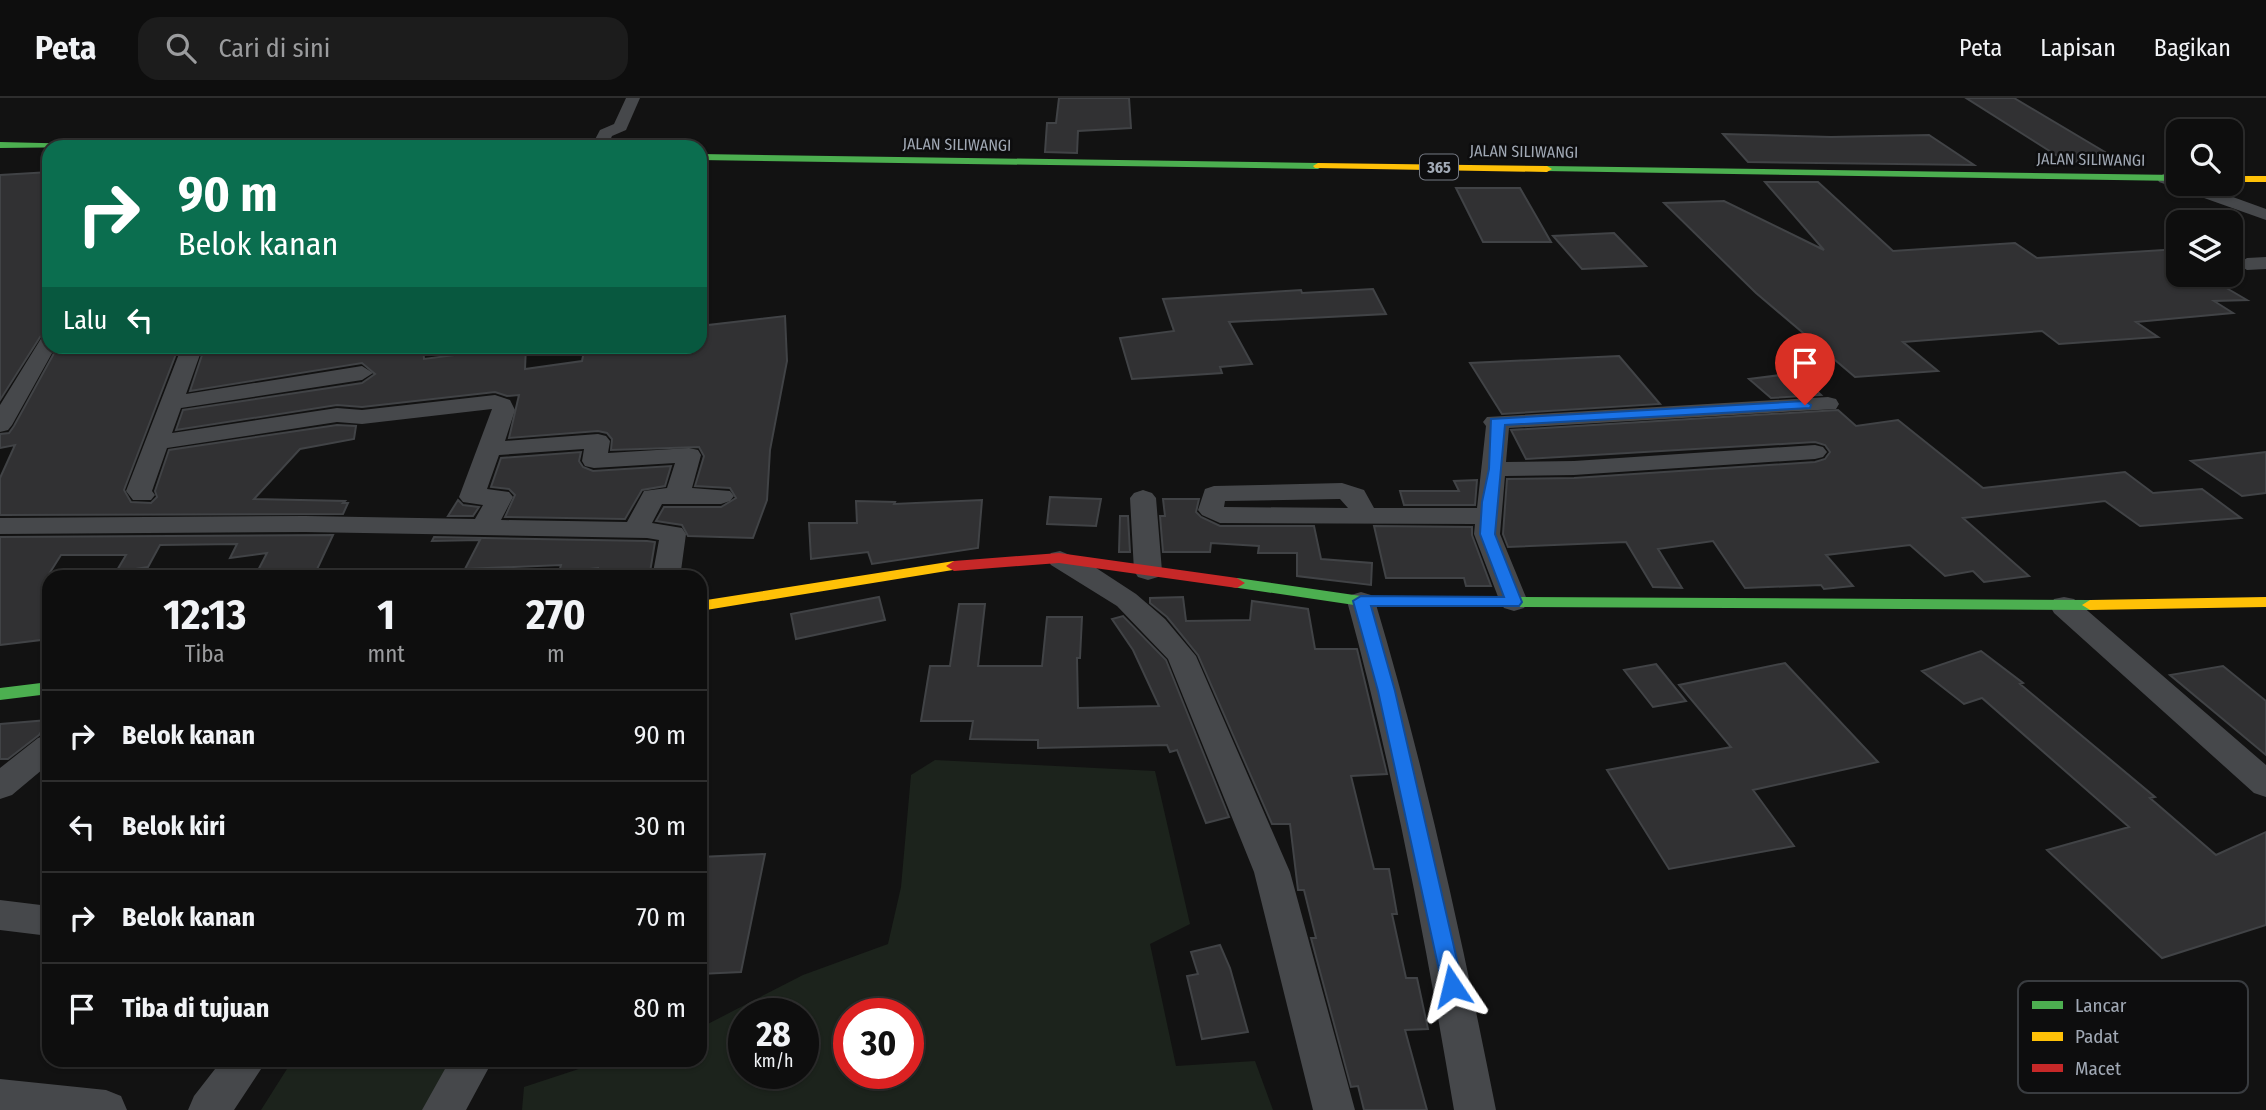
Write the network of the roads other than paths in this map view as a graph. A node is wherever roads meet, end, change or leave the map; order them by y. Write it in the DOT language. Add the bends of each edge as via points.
graph roads {
  1 [pos="633,98"];
  2 [pos="602,140"];
  3 [pos="0,145"];
  4 [pos="42,146"];
  5 [pos="707,157"];
  6 [pos="2166,178"];
  7 [pos="2243,179"];
  8 [pos="2266,179"];
  9 [pos="2218,196"];
  10 [pos="2266,215"];
  11 [pos="43,354"];
  12 [pos="190,354"];
  13 [pos="362,373"];
  14 [pos="171,403"];
  15 [pos="1828,404"];
  16 [pos="0,425"];
  17 [pos="156,443"];
  18 [pos="489,449"];
  19 [pos="1815,452"];
  20 [pos="1496,469"];
  21 [pos="678,494"];
  22 [pos="142,495"];
  23 [pos="721,496"];
  24 [pos="1143,498"];
  25 [pos="1365,516"];
  26 [pos="1489,516"];
  27 [pos="0,526"];
  28 [pos="484,527"];
  29 [pos="636,529"];
  30 [pos="1059,558"];
  31 [pos="667,570"];
  32 [pos="1148,571"];
  33 [pos="1361,601"];
  34 [pos="1514,602"];
  35 [pos="2266,602"];
  36 [pos="707,605"];
  37 [pos="2064,606"];
  38 [pos="42,689"];
  39 [pos="0,694"];
  40 [pos="42,752"];
  41 [pos="2266,784"];
  42 [pos="0,786"];
  43 [pos="0,915"];
  44 [pos="42,920"];
  45 [pos="242,1067"];
  46 [pos="469,1067"];
  47 [pos="0,1099"];
  48 [pos="106,1110"];
  49 [pos="209,1110"];
  50 [pos="443,1110"];
  51 [pos="1334,1110"];
  52 [pos="1475,1110"];
  1 -- 2 [label="street" via="626,132 606,133"];
  3 -- 4 [label="main road"];
  5 -- 6 [label="main road, JALAN SILIWANGI / 365"];
  7 -- 8 [label="main road"];
  9 -- 10 [label="street"];
  11 -- 16 [label="street"];
  12 -- 14 [label="street"];
  13 -- 14 [label="street"];
  14 -- 17 [label="street"];
  15 -- 20 [label="street" via="1495,422"];
  17 -- 18 [label="street" via="337,415 362,417 495,402 504,410"];
  17 -- 22 [label="street" via="139,491"];
  18 -- 21 [label="street" via="598,441 594,461 689,455"];
  18 -- 28 [label="street" via="472,497 500,497"];
  19 -- 20 [label="street"];
  20 -- 26 [label="street"];
  21 -- 23 [label="street"];
  21 -- 29 [label="street" via="653,496"];
  24 -- 32 [label="street"];
  25 -- 25 [label="street" via="1220,515 1211,510 1214,494 1342,491 1355,495"];
  25 -- 26 [label="street"];
  26 -- 34 [label="street" via="1487,534"];
  27 -- 28 [label="street"];
  28 -- 29 [label="street"];
  29 -- 31 [label="street" via="673,534"];
  30 -- 32 [label="main road"];
  30 -- 36 [label="main road" via="971,563"];
  30 -- 51 [label="street" via="1124,595 1181,656 1272,872"];
  32 -- 33 [label="main road"];
  33 -- 34 [label="main road"];
  33 -- 52 [label="street" via="1387,691 1443,936"];
  34 -- 37 [label="main road"];
  35 -- 37 [label="main road"];
  37 -- 41 [label="street"];
  38 -- 39 [label="main road"];
  40 -- 42 [label="street"];
  43 -- 44 [label="street"];
  45 -- 49 [label="street"];
  46 -- 50 [label="street"];
  47 -- 48 [label="street"];
}
